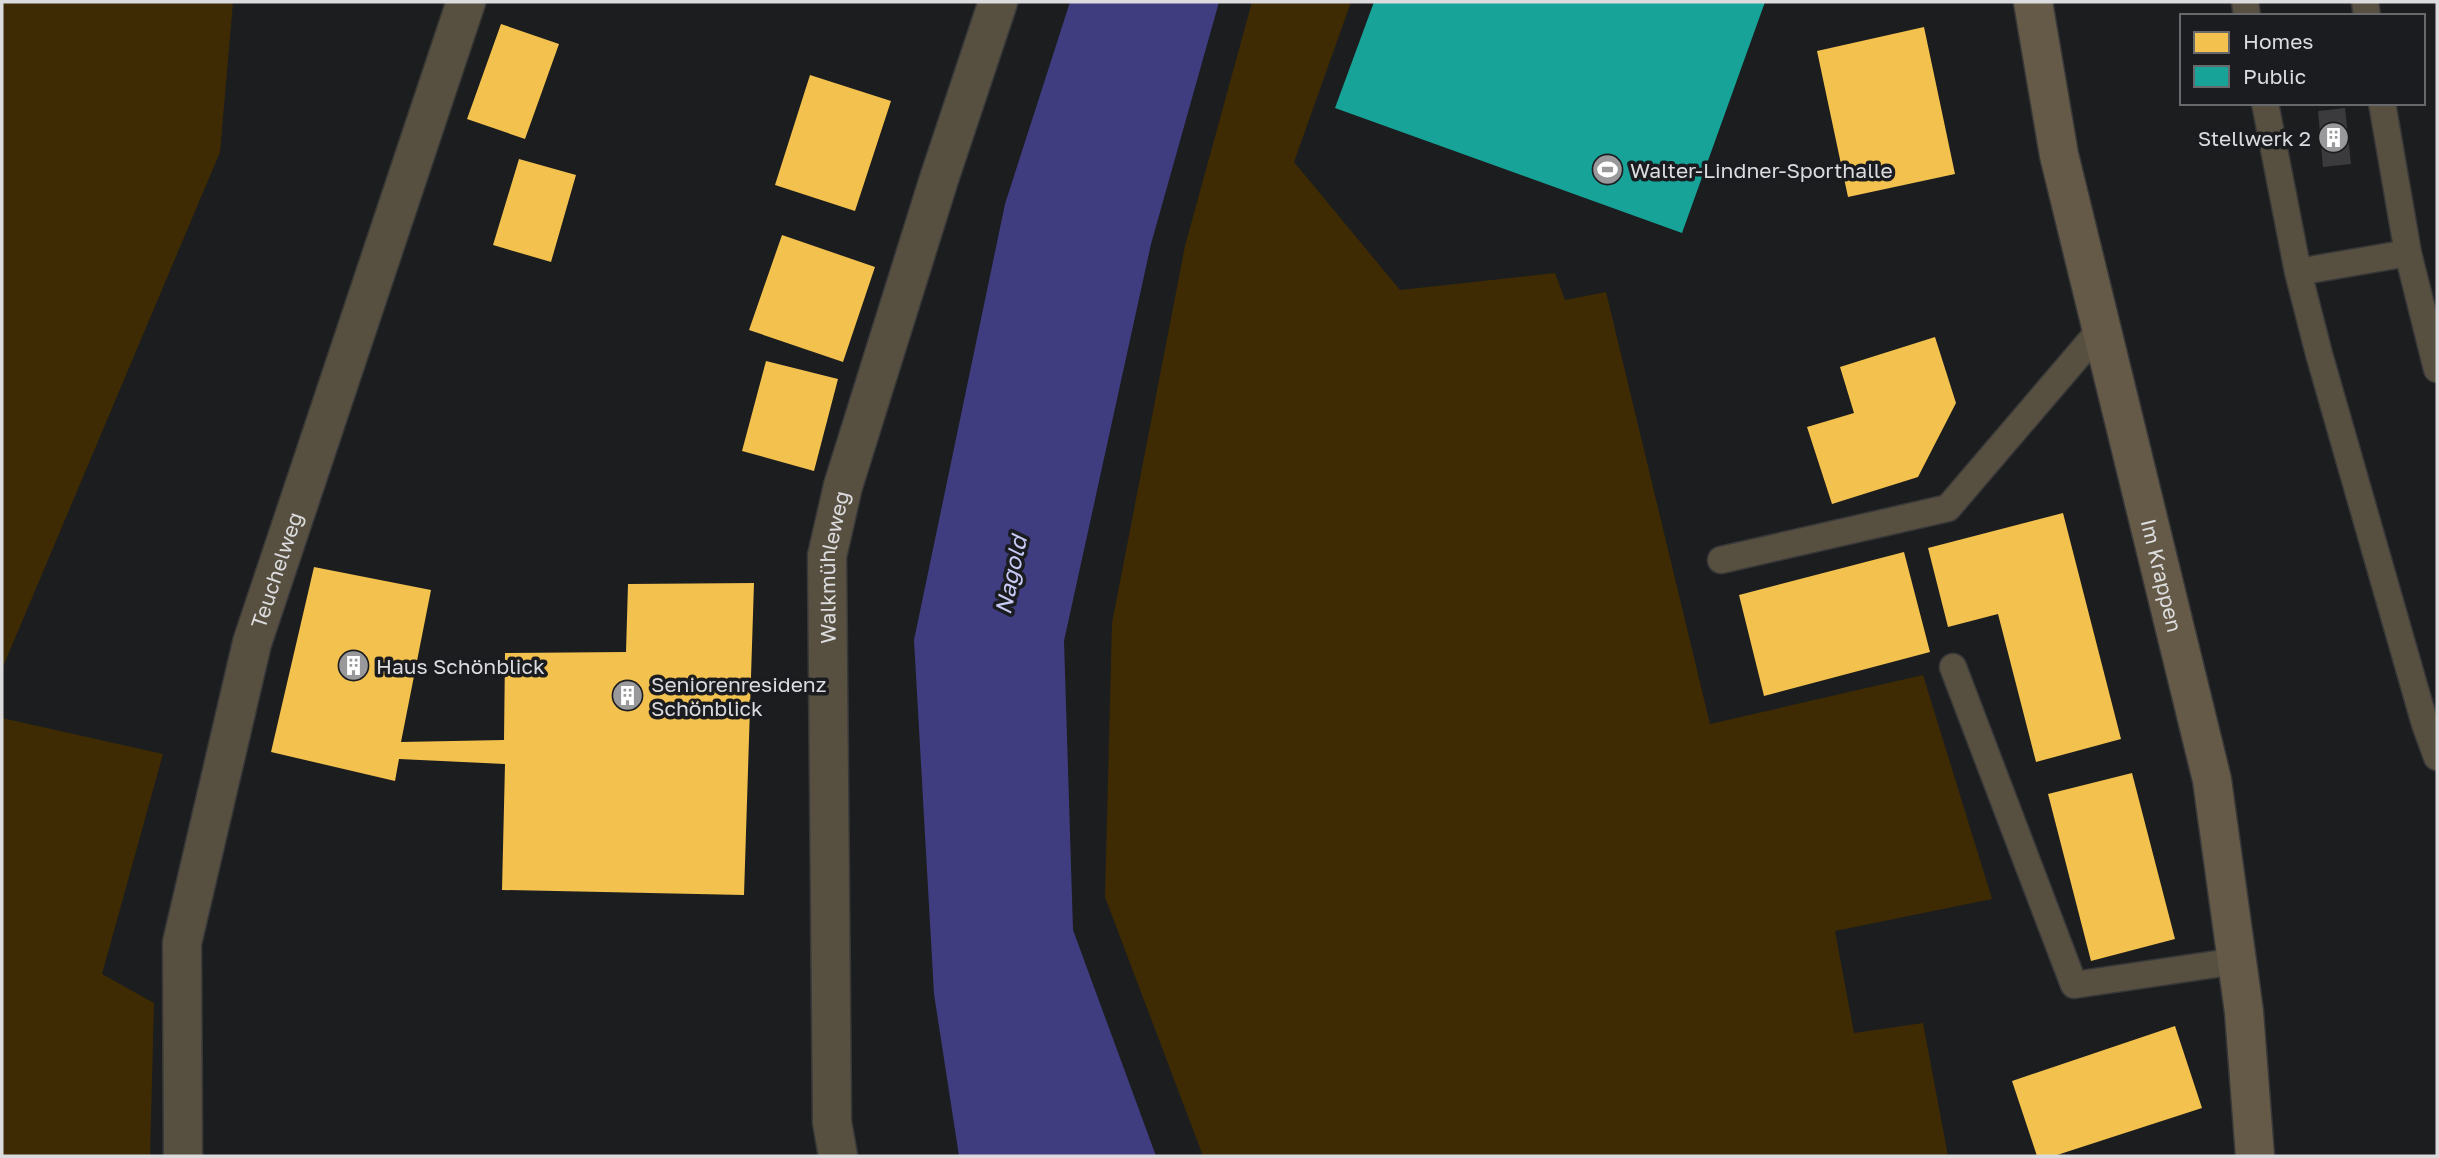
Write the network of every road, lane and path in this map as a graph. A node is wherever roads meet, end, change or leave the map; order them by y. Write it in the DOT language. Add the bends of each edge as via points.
graph roads {
  1 [pos="466,2"];
  2 [pos="998,2"];
  3 [pos="2033,2"];
  4 [pos="2265,105"];
  5 [pos="2382,105"];
  6 [pos="2408,253"];
  7 [pos="2298,272"];
  8 [pos="2100,330"];
  9 [pos="2437,369"];
  10 [pos="1721,560"];
  11 [pos="1953,667"];
  12 [pos="2437,757"];
  13 [pos="2237,961"];
  14 [pos="183,1156"];
  15 [pos="838,1156"];
  16 [pos="2255,1156"];
  1 -- 14 [label="street, Teuchelweg" via="252,643 182,943"];
  2 -- 15 [label="street, Walkmühleweg" via="843,486 827,556 832,1122"];
  3 -- 8 [label="main road, Im Krappen" via="2059,155"];
  4 -- 7 [label="lane"];
  5 -- 6 [label="lane"];
  6 -- 7 [label="lane"];
  6 -- 9 [label="lane"];
  7 -- 12 [label="lane"];
  8 -- 10 [label="lane" via="1948,508"];
  8 -- 13 [label="main road, Im Krappen" via="2212,780"];
  11 -- 13 [label="lane" via="2074,985"];
  13 -- 16 [label="main road, Im Krappen"];
}
